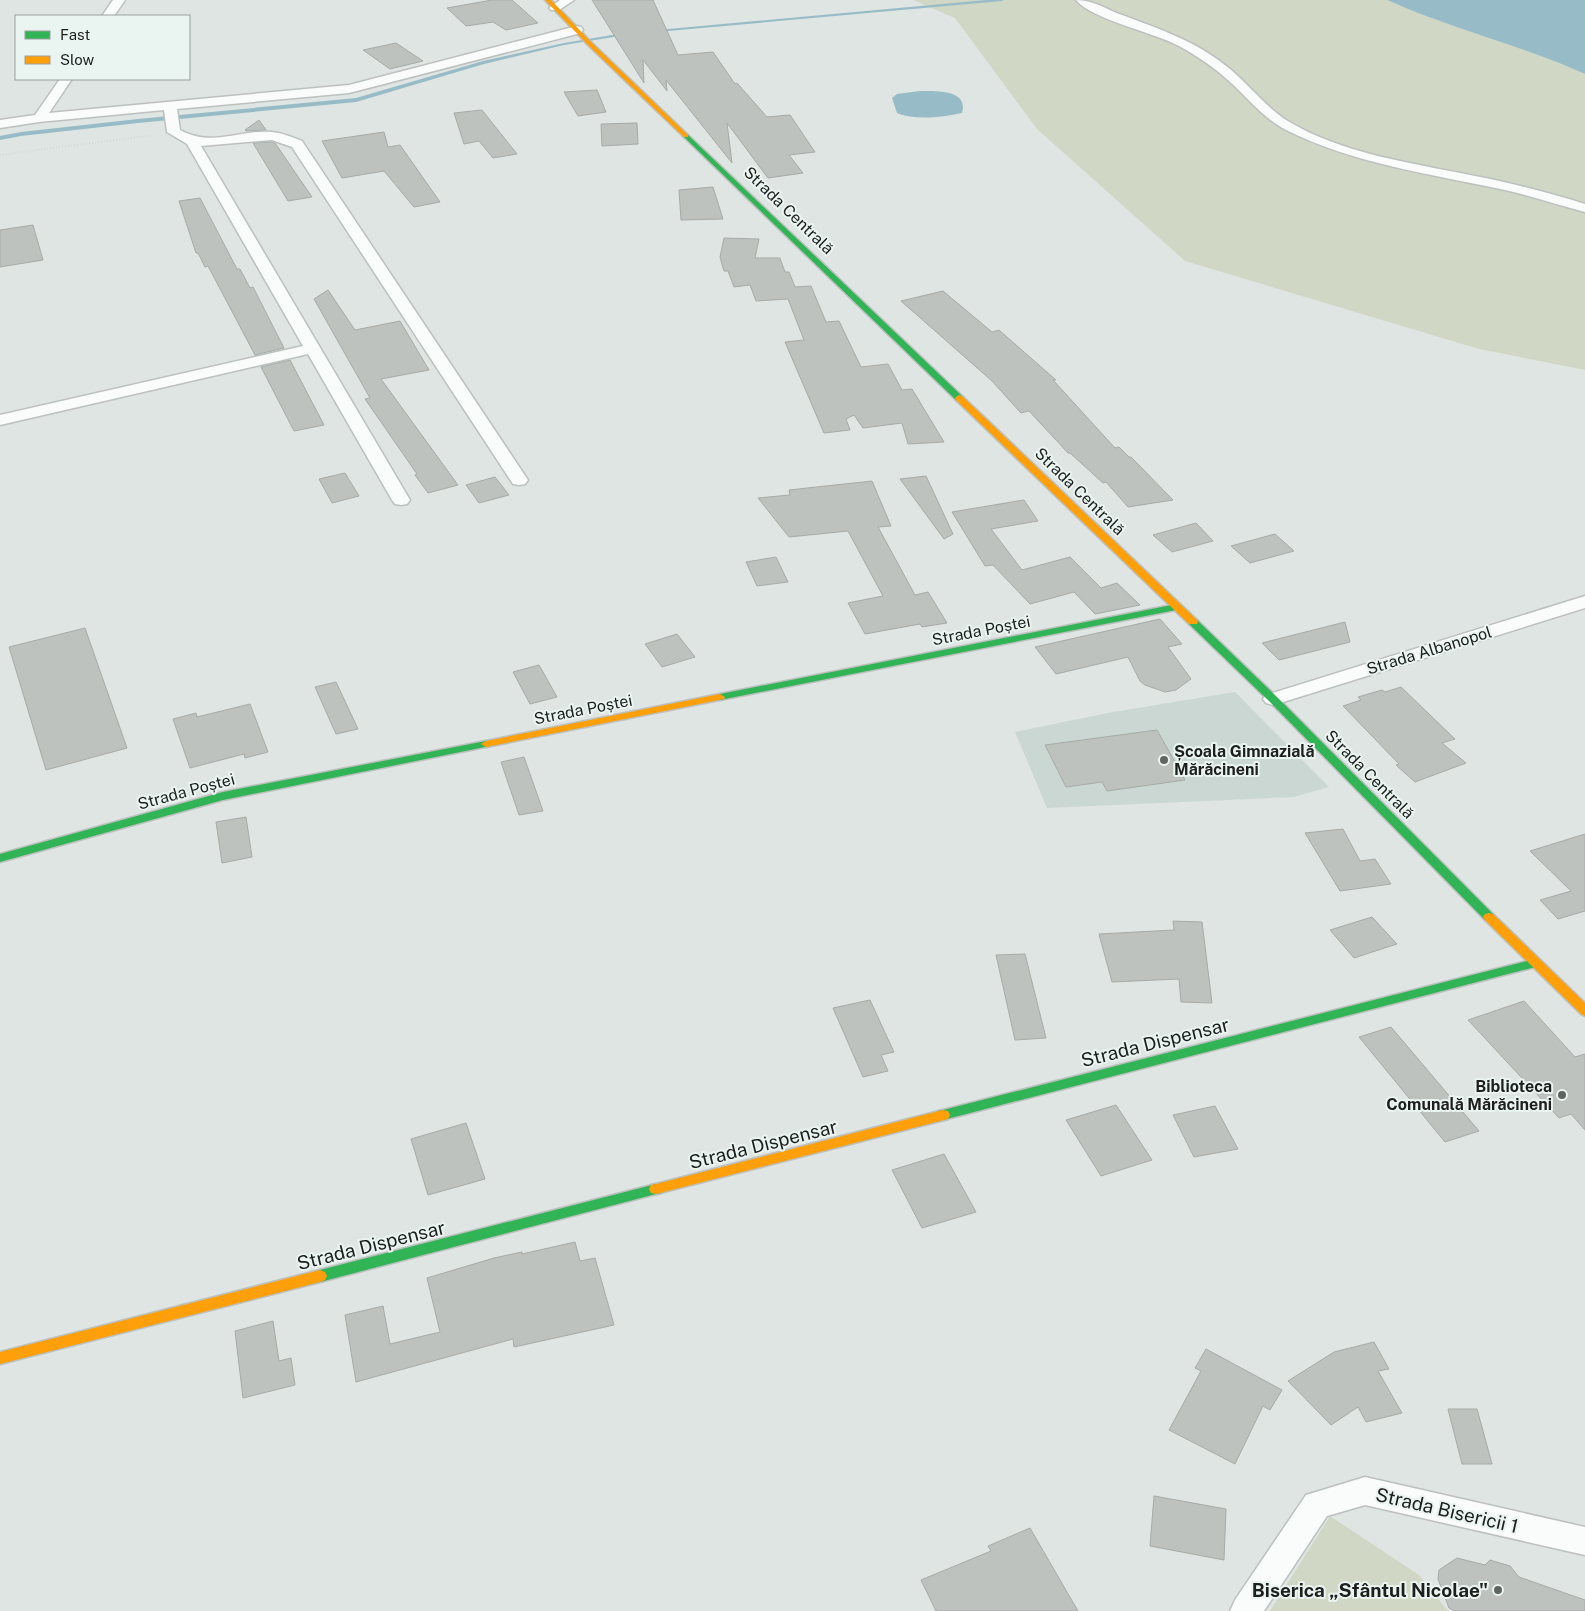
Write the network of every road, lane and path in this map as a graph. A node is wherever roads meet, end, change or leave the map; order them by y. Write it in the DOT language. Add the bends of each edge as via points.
graph roads {
  1 [pos="119,0"];
  2 [pos="568,0"];
  3 [pos="1082,0"];
  4 [pos="552,4"];
  5 [pos="109,15"];
  6 [pos="583,36"];
  7 [pos="65,80"];
  8 [pos="170,106"];
  9 [pos="39,118"];
  10 [pos="0,124"];
  11 [pos="174,132"];
  12 [pos="192,141"];
  13 [pos="0,156"];
  14 [pos="1585,208"];
  15 [pos="313,348"];
  16 [pos="0,420"];
  17 [pos="519,480"];
  18 [pos="401,500"];
  19 [pos="1585,602"];
  20 [pos="1177,607"];
  21 [pos="1273,699"];
  22 [pos="0,858"];
  23 [pos="1535,963"];
  24 [pos="1585,1010"];
  25 [pos="0,1358"];
  26 [pos="1585,1541"];
  27 [pos="1246,1611"];
  1 -- 5 [label="street"];
  2 -- 4 [label="street"];
  3 -- 14 [label="street" via="1168,35 1189,47 1216,63 1268,114 1324,142 1386,163 1504,186"];
  4 -- 6 [label="main road, Strada Centrală"];
  6 -- 8 [label="street" via="349,89"];
  6 -- 20 [label="main road, Strada Centrală"];
  7 -- 9 [label="street"];
  8 -- 9 [label="street"];
  8 -- 11 [label="street"];
  9 -- 10 [label="street"];
  11 -- 12 [label="street"];
  11 -- 13 [label="path"];
  12 -- 15 [label="street"];
  12 -- 17 [label="street" via="257,136 285,137 297,144"];
  15 -- 16 [label="street"];
  15 -- 18 [label="street"];
  19 -- 21 [label="street, Strada Albanopol"];
  20 -- 21 [label="main road, Strada Centrală"];
  20 -- 22 [label="main road, Strada Poștei" via="223,796"];
  21 -- 23 [label="main road, Strada Centrală"];
  23 -- 24 [label="main road, Strada Centrală"];
  23 -- 25 [label="main road, Strada Dispensar"];
  26 -- 27 [label="street, Strada Bisericii 1" via="1365,1491 1317,1505"];
}
